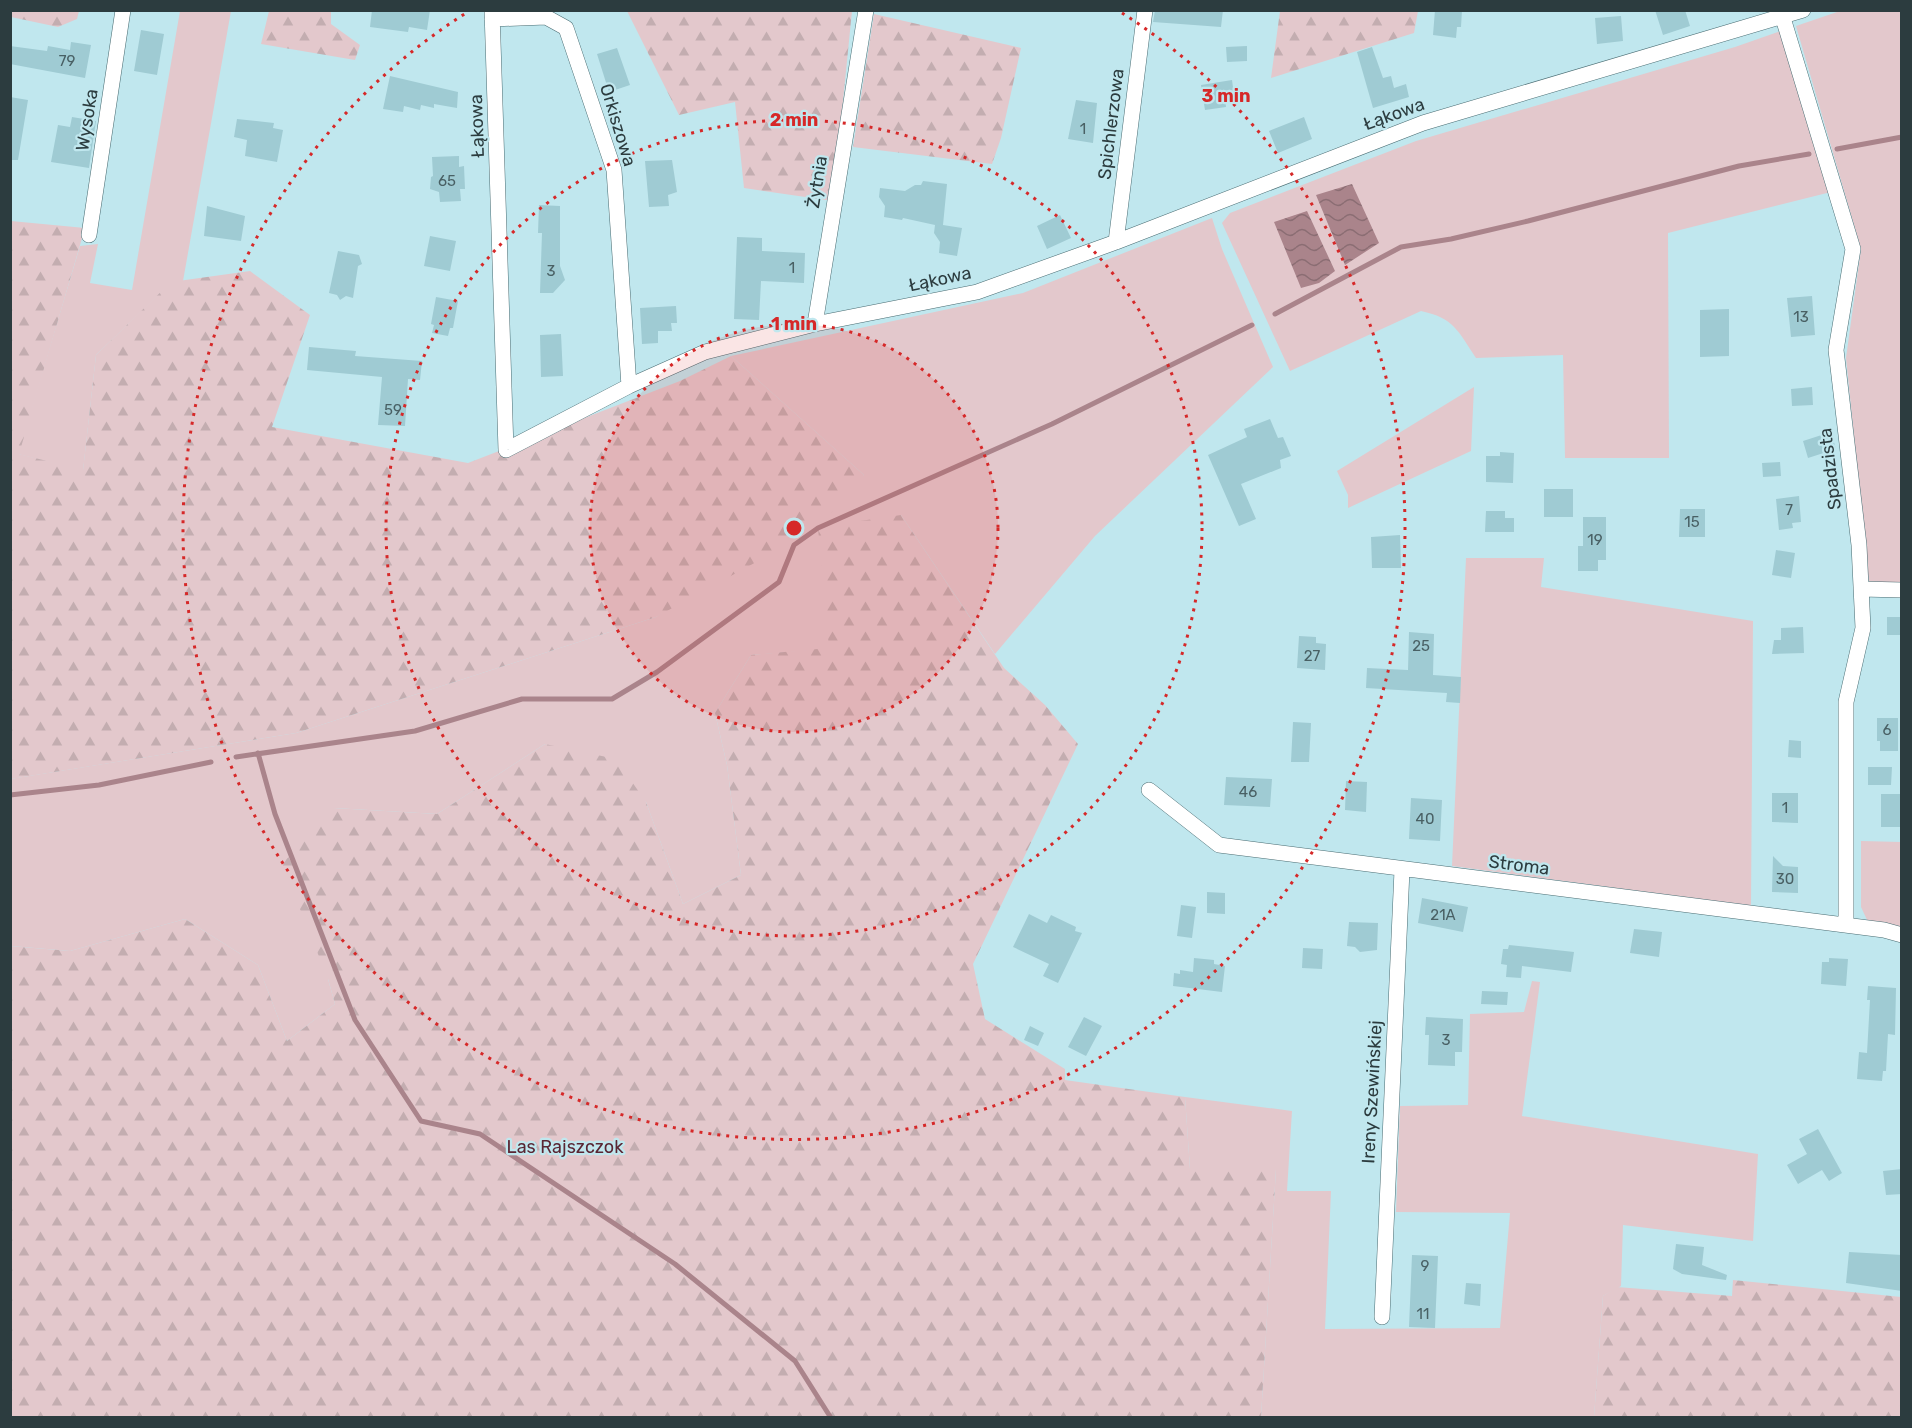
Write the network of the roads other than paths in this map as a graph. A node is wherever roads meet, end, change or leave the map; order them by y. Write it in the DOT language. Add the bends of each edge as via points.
graph roads {
  1 [pos="123,10"];
  2 [pos="866,10"];
  3 [pos="1145,10"];
  4 [pos="1803,10"];
  5 [pos="492,15"];
  6 [pos="1783,18"];
  7 [pos="89,235"];
  8 [pos="1116,242"];
  9 [pos="815,324"];
  10 [pos="629,386"];
  11 [pos="1861,589"];
  12 [pos="1902,590"];
  13 [pos="1149,790"];
  14 [pos="1402,870"];
  15 [pos="1846,925"];
  16 [pos="1902,935"];
  17 [pos="1382,1317"];
  1 -- 7 [label="street, Wysoka"];
  2 -- 9 [label="street, Żytnia"];
  3 -- 8 [label="street, Spichlerzowa"];
  4 -- 6 [label="street, Łąkowa"];
  5 -- 10 [label="street, Orkiszowa" via="546,17 566,28 614,170"];
  5 -- 10 [label="street, Łąkowa" via="506,450"];
  6 -- 8 [label="street, Łąkowa" via="1423,123"];
  6 -- 11 [label="street, Spadzista" via="1852,249 1836,350"];
  8 -- 9 [label="street, Łąkowa" via="977,292"];
  9 -- 10 [label="street, Łąkowa" via="705,352"];
  11 -- 12 [label="street"];
  11 -- 15 [label="street, Spadzista" via="1863,628 1846,702"];
  13 -- 14 [label="street, Stroma" via="1220,845"];
  14 -- 15 [label="street, Stroma"];
  14 -- 17 [label="street, Ireny Szewińskiej"];
  15 -- 16 [label="street, Stroma"];
}
